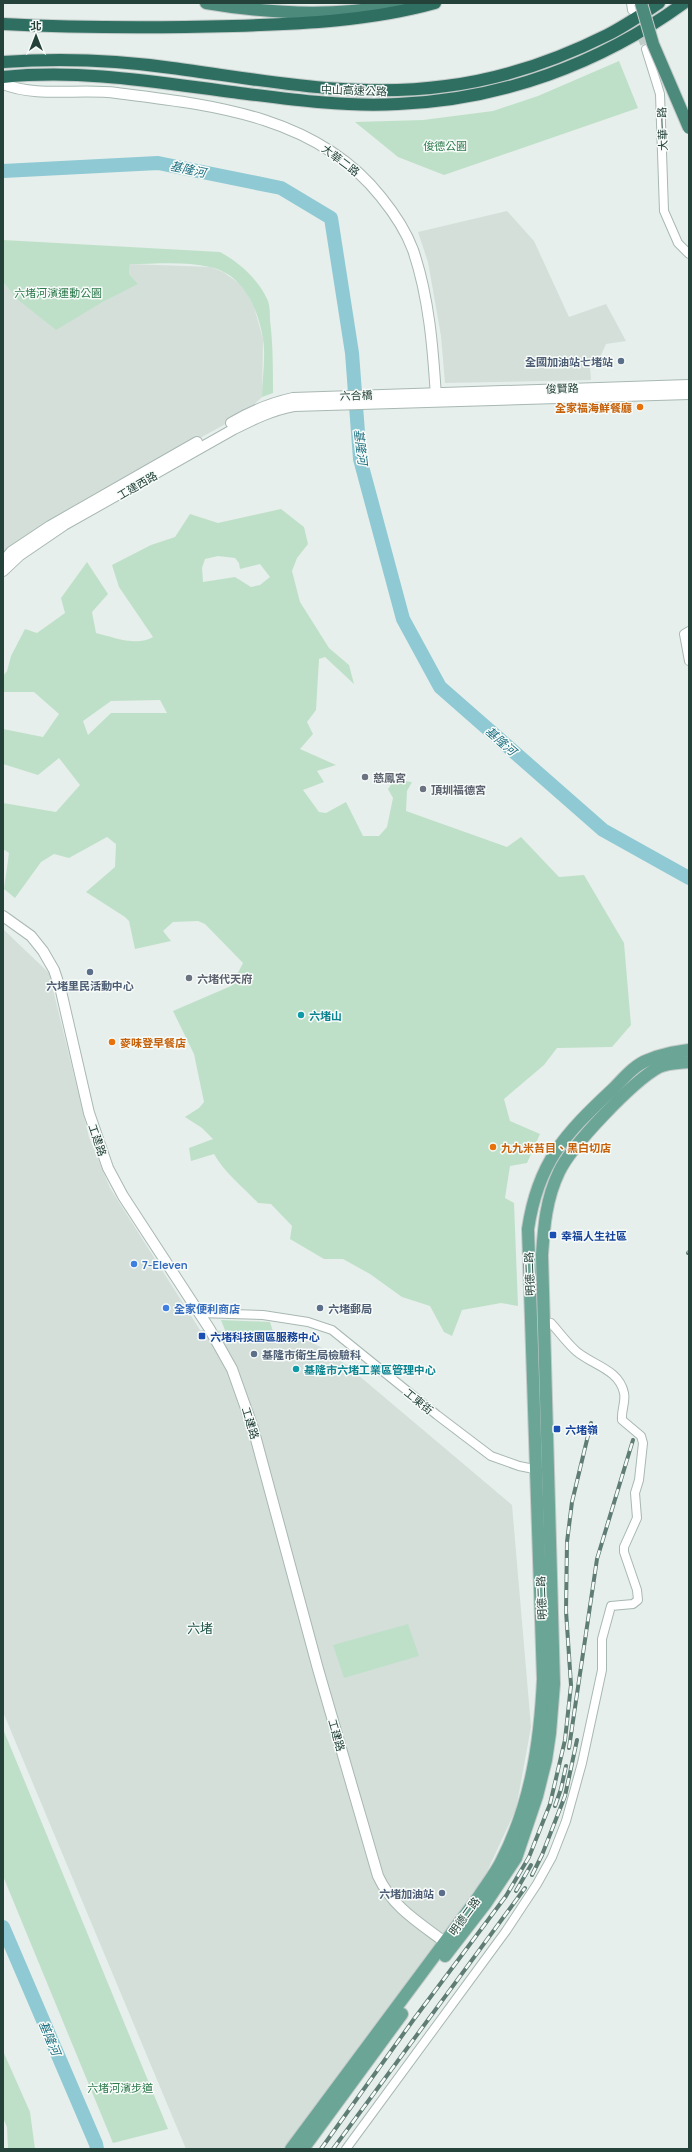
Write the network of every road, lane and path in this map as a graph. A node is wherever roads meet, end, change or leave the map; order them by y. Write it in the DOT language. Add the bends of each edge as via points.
graph roads {
  1 [pos="206,3"];
  2 [pos="404,3"];
  3 [pos="435,3"];
  4 [pos="659,3"];
  5 [pos="684,3"];
  6 [pos="634,5"];
  7 [pos="3,24"];
  8 [pos="646,49"];
  9 [pos="3,62"];
  10 [pos="3,77"];
  11 [pos="3,84"];
  12 [pos="84,90"];
  13 [pos="3,91"];
  14 [pos="689,128"];
  15 [pos="689,254"];
  16 [pos="689,385"];
  17 [pos="511,394"];
  18 [pos="689,394"];
  19 [pos="436,397"];
  20 [pos="277,405"];
  21 [pos="3,562"];
  22 [pos="3,571"];
  23 [pos="689,631"];
  24 [pos="689,661"];
  25 [pos="3,916"];
  26 [pos="689,1050"];
  27 [pos="689,1062"];
  28 [pos="200,1313"];
  29 [pos="551,1323"];
  30 [pos="543,1470"];
  31 [pos="448,1945"];
  32 [pos="432,1967"];
  33 [pos="291,2149"];
  34 [pos="303,2149"];
  35 [pos="346,2149"];
  1 -- 2 [label="highway" via="309,14"];
  3 -- 7 [label="highway" via="396,12 308,22 173,28"];
  4 -- 9 [label="highway, 中山高速公路" via="608,34 565,54 517,71 446,86 404,90 325,88 171,67 86,59"];
  5 -- 10 [label="highway, 中山高速公路" via="616,45 536,81 443,101 348,104 122,77 62,74"];
  6 -- 14 [label="highway, bridge"];
  8 -- 15 [label="street, 大華一路" via="660,94 664,211 678,244"];
  11 -- 12 [label="street, 大華二路" via="32,91"];
  12 -- 13 [label="street, 大華二路" via="33,97"];
  12 -- 19 [label="street, 大華二路" via="174,100 259,117 296,131 328,149 361,175 390,208 403,229 417,264 426,304"];
  16 -- 17 [label="street, 俊賢路"];
  17 -- 18 [label="street, 俊賢路"];
  17 -- 19 [label="street, 俊賢路"];
  19 -- 20 [label="street, 六合橋"];
  20 -- 21 [label="street, 工建西路" via="250,412 50,526 11,552"];
  20 -- 22 [label="street, 工建西路" via="64,525 20,555"];
  23 -- 24 [label="street" via="684,634"];
  25 -- 28 [label="street, 工建路" via="31,936 54,970 89,1113 108,1168 123,1196"];
  26 -- 30 [label="main road, 明德二路" via="646,1060 589,1111 548,1162 532,1202 528,1229"];
  27 -- 30 [label="main road, 明德二路" via="660,1066 627,1094 577,1146 560,1171 551,1191 545,1212 542,1255"];
  28 -- 30 [label="street, 工東街" via="263,1315 308,1322 332,1330 436,1415 491,1456 519,1466"];
  28 -- 31 [label="street, 工建路" via="232,1369 253,1428 318,1669 378,1876 384,1889 398,1906"];
  29 -- 35 [label="street" via="577,1352 620,1381 624,1402 621,1410 622,1420 641,1436 644,1443 635,1493 637,1518 624,1547 638,1600 632,1604 611,1606 609,1610 602,1639 602,1670 582,1762 566,1821 552,1857 506,1931"];
  30 -- 31 [label="main road, 明德二路" via="554,1684 546,1760 516,1858 486,1903"];
  31 -- 32 [label="main road, 明德二路"];
  32 -- 33 [label="main road, 明德二路"];
  32 -- 34 [label="main road, 明德二路"];
}
